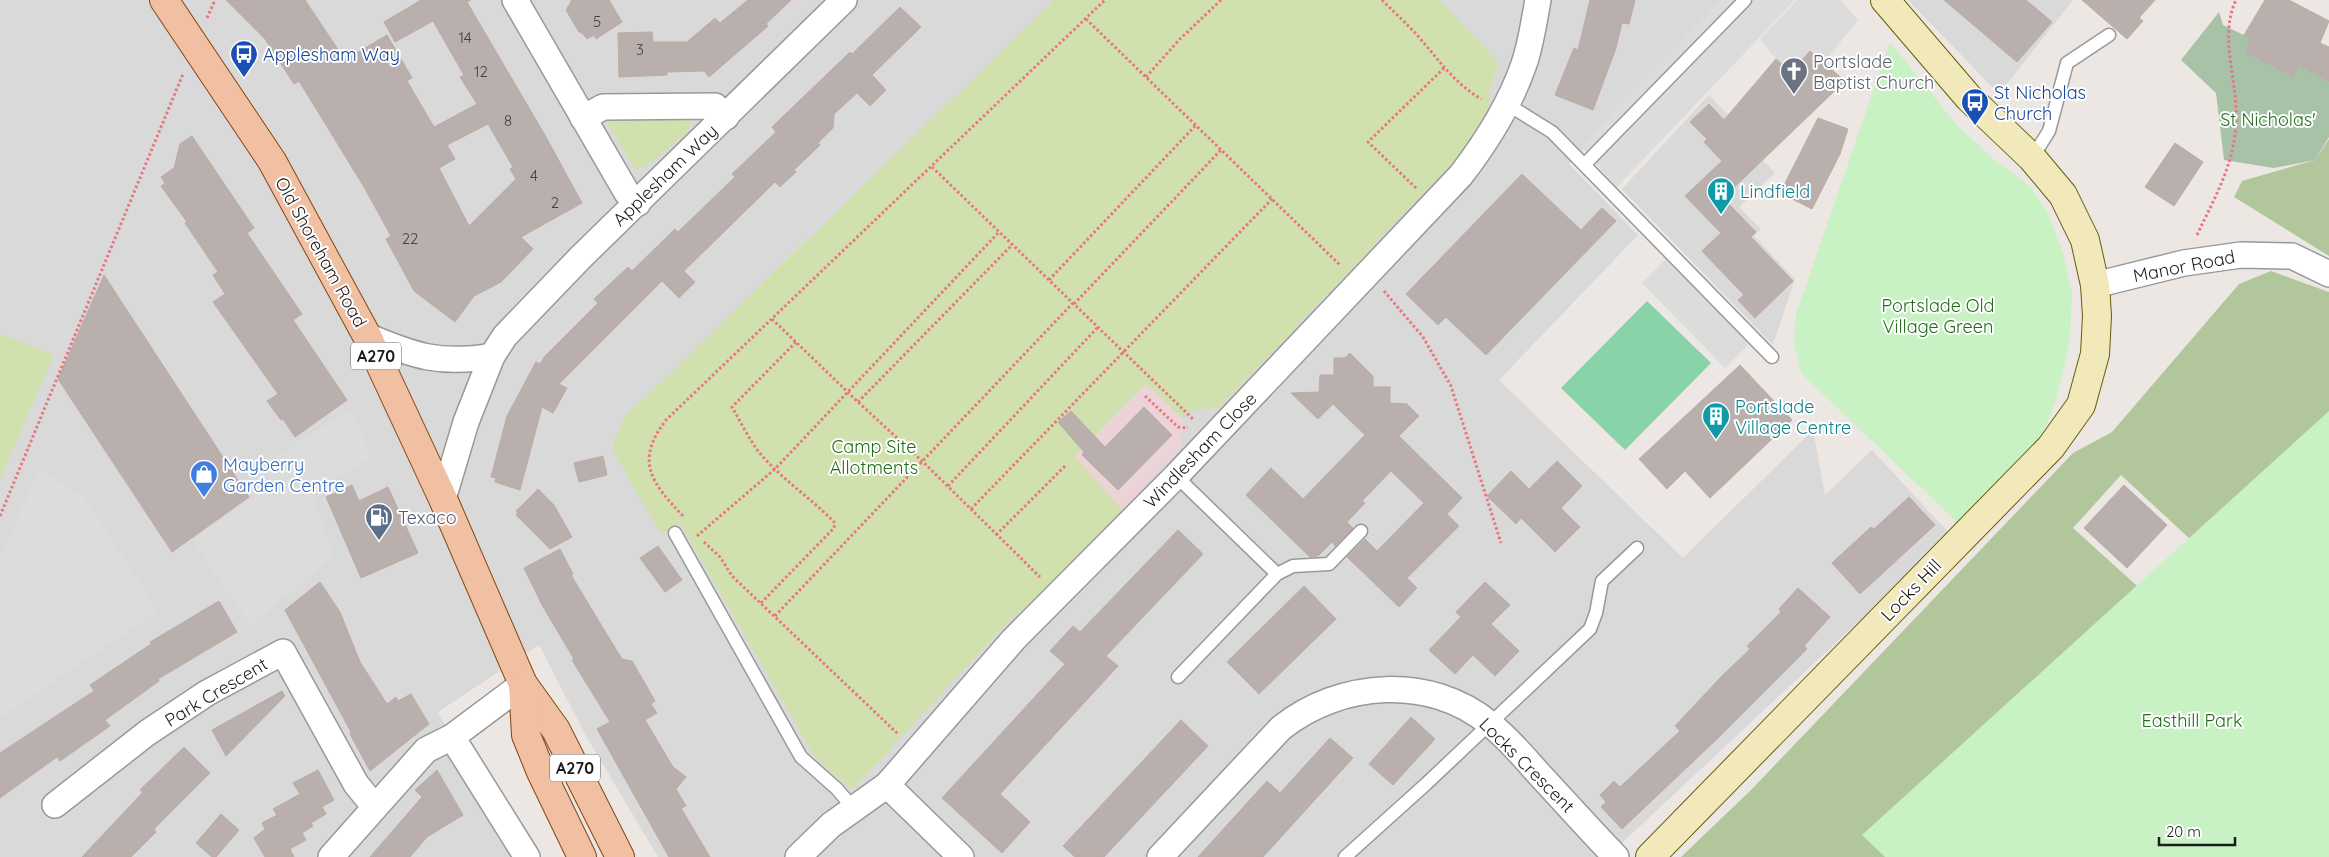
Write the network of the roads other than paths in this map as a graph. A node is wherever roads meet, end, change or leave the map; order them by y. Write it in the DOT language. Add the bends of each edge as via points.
graph roads {
  1 [pos="164,0"];
  2 [pos="515,0"];
  3 [pos="844,0"];
  4 [pos="1538,0"];
  5 [pos="1746,0"];
  6 [pos="1885,0"];
  7 [pos="2109,35"];
  8 [pos="1505,108"];
  9 [pos="726,117"];
  10 [pos="583,118"];
  11 [pos="2032,158"];
  12 [pos="1585,164"];
  13 [pos="638,203"];
  14 [pos="2329,274"];
  15 [pos="2095,285"];
  16 [pos="367,336"];
  17 [pos="492,356"];
  18 [pos="1772,357"];
  19 [pos="1176,476"];
  20 [pos="443,499"];
  21 [pos="1361,531"];
  22 [pos="675,533"];
  23 [pos="1638,548"];
  24 [pos="1278,574"];
  25 [pos="1178,677"];
  26 [pos="523,684"];
  27 [pos="1490,723"];
  28 [pos="452,738"];
  29 [pos="887,785"];
  30 [pos="55,805"];
  31 [pos="374,806"];
  32 [pos="854,809"];
  33 [pos="331,857"];
  34 [pos="527,857"];
  35 [pos="582,857"];
  36 [pos="620,857"];
  37 [pos="798,857"];
  38 [pos="961,857"];
  39 [pos="1160,857"];
  40 [pos="1345,857"];
  41 [pos="1616,857"];
  42 [pos="1650,857"];
  1 -- 16 [label="main road, Old Shoreham Road / A270" via="272,161"];
  2 -- 10 [label="street"];
  3 -- 9 [label="street, Applesham Way"];
  4 -- 8 [label="street, Windlesham Close" via="1524,64"];
  5 -- 12 [label="lane"];
  6 -- 11 [label="street, Locks Hill" via="1969,98"];
  7 -- 11 [label="lane" via="2067,63 2050,131"];
  8 -- 12 [label="lane" via="1552,132"];
  8 -- 19 [label="street, Windlesham Close" via="1461,175"];
  9 -- 10 [label="street" via="715,106 603,107"];
  9 -- 13 [label="street, Applesham Way"];
  10 -- 13 [label="street" via="627,193"];
  11 -- 15 [label="street, Locks Hill" via="2063,195 2085,240"];
  12 -- 18 [label="lane"];
  13 -- 17 [label="street, Applesham Way" via="522,318"];
  14 -- 15 [label="street, Manor Road" via="2292,256 2241,254 2184,263"];
  15 -- 42 [label="street, Locks Hill" via="2095,354 2081,405 2051,447"];
  16 -- 17 [label="street" via="402,351 438,360"];
  16 -- 20 [label="main road, Old Shoreham Road / A270"];
  17 -- 20 [label="street, Applesham Way" via="466,422"];
  19 -- 24 [label="lane"];
  19 -- 29 [label="street, Windlesham Close" via="1014,639"];
  20 -- 26 [label="main road, Old Shoreham Road / A270"];
  21 -- 24 [label="lane" via="1329,564 1293,566"];
  22 -- 32 [label="lane" via="800,757 837,789"];
  23 -- 27 [label="lane" via="1602,581 1590,628"];
  24 -- 25 [label="lane"];
  26 -- 28 [label="street"];
  26 -- 35 [label="main road, Old Shoreham Road / A270" via="526,735"];
  26 -- 36 [label="main road, Old Shoreham Road / A270" via="556,730"];
  27 -- 39 [label="street, Locks Crescent" via="1459,705 1418,692 1375,689 1325,702 1297,716 1271,736"];
  27 -- 40 [label="lane"];
  27 -- 41 [label="street, Locks Crescent"];
  28 -- 31 [label="street" via="426,750"];
  28 -- 34 [label="street"];
  29 -- 32 [label="street, Windlesham Close"];
  29 -- 38 [label="street"];
  30 -- 31 [label="street, Park Crescent" via="192,703 283,652 356,784"];
  31 -- 33 [label="street"];
  32 -- 37 [label="street, Windlesham Close" via="831,825"];
}
